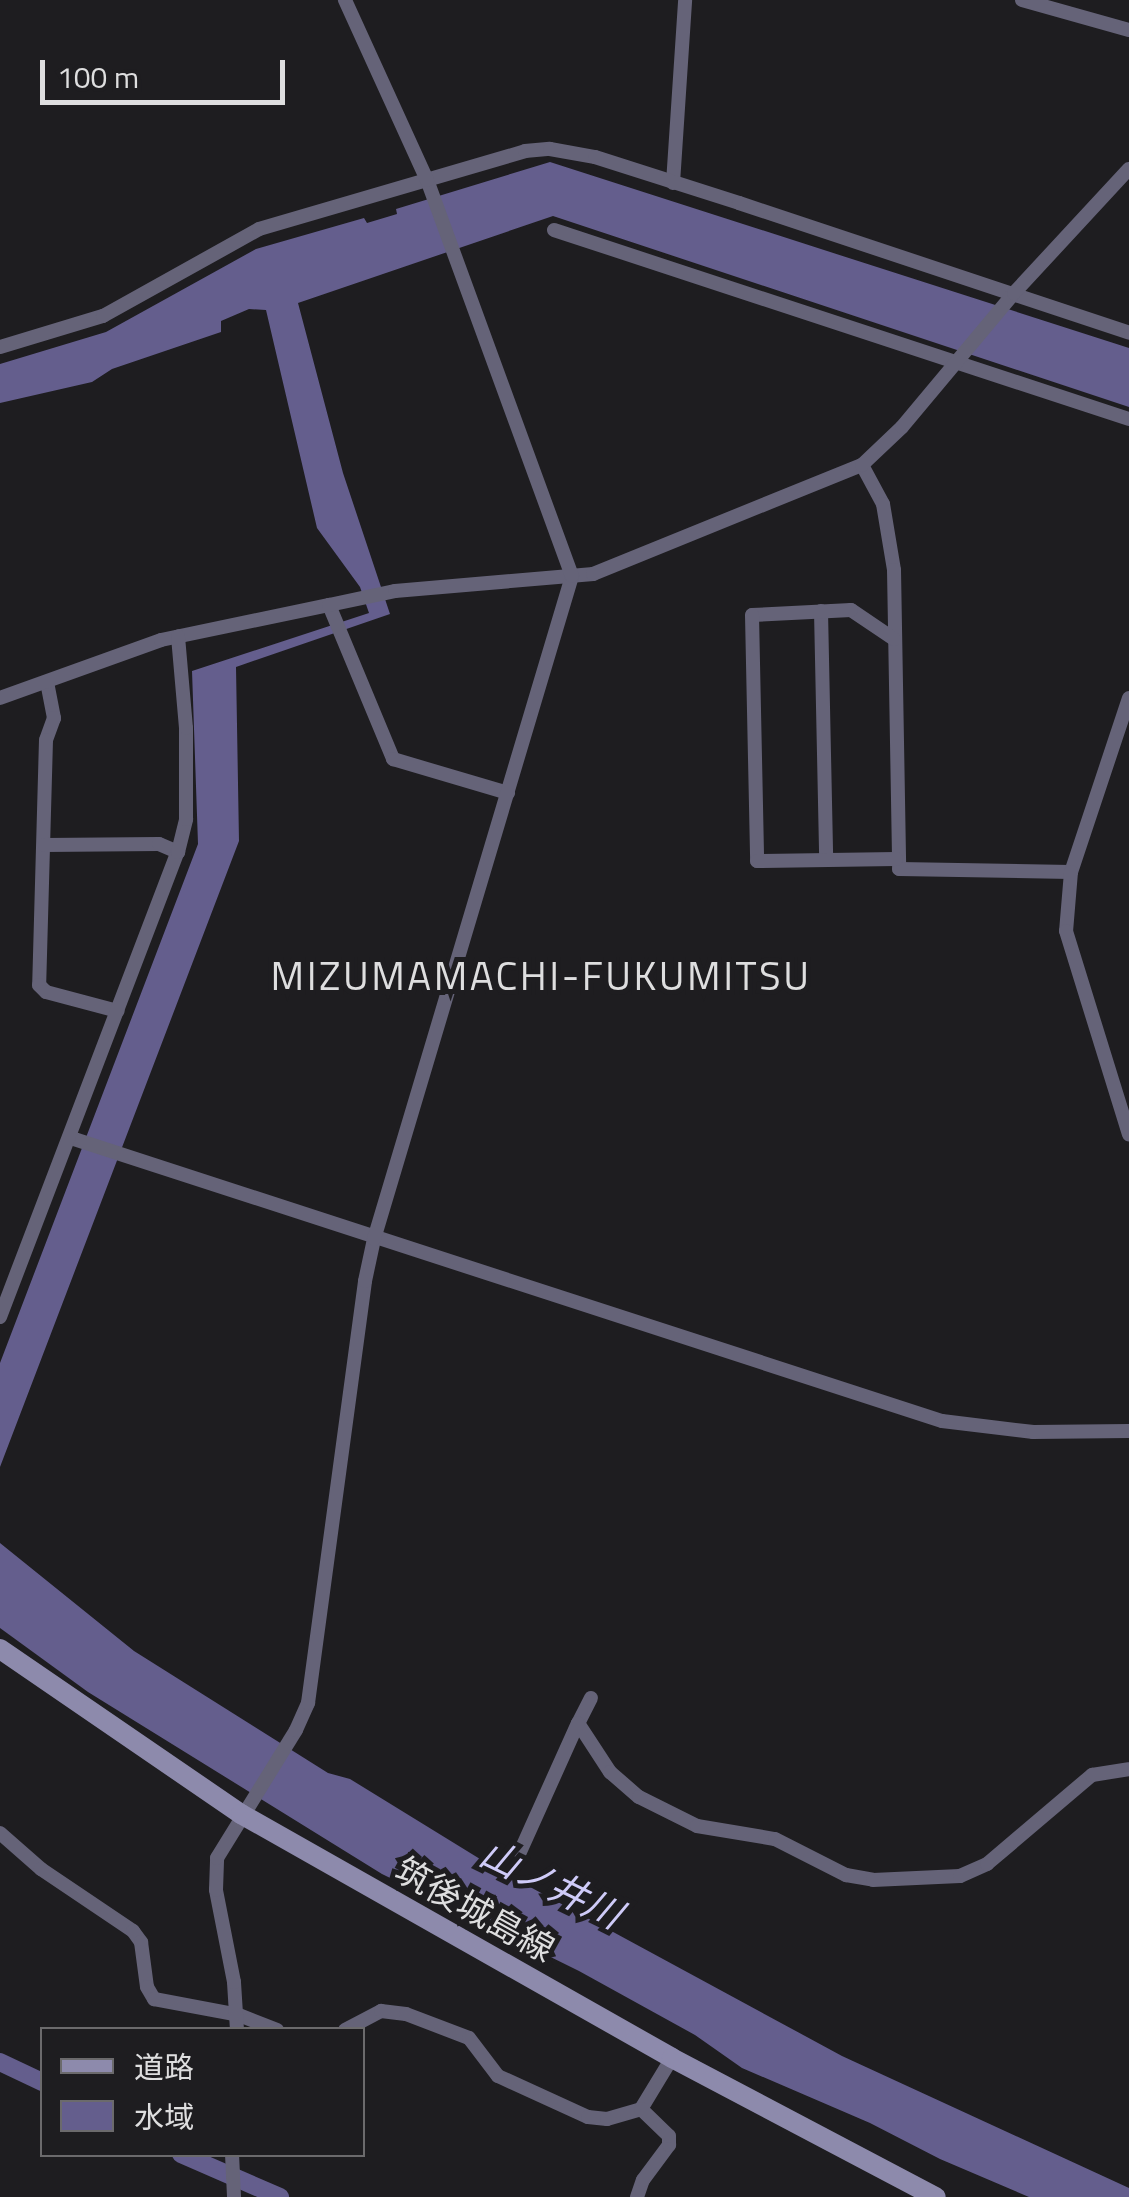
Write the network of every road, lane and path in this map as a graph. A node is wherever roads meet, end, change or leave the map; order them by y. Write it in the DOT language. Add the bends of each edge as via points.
graph roads {
  1 [pos="345,0"];
  2 [pos="685,0"];
  3 [pos="1022,0"];
  4 [pos="1129,30"];
  5 [pos="1129,169"];
  6 [pos="673,182"];
  7 [pos="428,185"];
  8 [pos="554,230"];
  9 [pos="1011,298"];
  10 [pos="1129,333"];
  11 [pos="0,347"];
  12 [pos="960,361"];
  13 [pos="1129,420"];
  14 [pos="862,465"];
  15 [pos="572,576"];
  16 [pos="329,605"];
  17 [pos="820,611"];
  18 [pos="178,636"];
  19 [pos="894,639"];
  20 [pos="47,682"];
  21 [pos="0,698"];
  22 [pos="1129,698"];
  23 [pos="508,794"];
  24 [pos="46,845"];
  25 [pos="178,852"];
  26 [pos="896,859"];
  27 [pos="826,860"];
  28 [pos="1071,872"];
  29 [pos="118,1011"];
  30 [pos="1129,1134"];
  31 [pos="74,1139"];
  32 [pos="374,1239"];
  33 [pos="0,1317"];
  34 [pos="1129,1431"];
  35 [pos="0,1650"];
  36 [pos="591,1698"];
  37 [pos="578,1723"];
  38 [pos="1129,1769"];
  39 [pos="243,1811"];
  40 [pos="0,1834"];
  41 [pos="520,1852"];
  42 [pos="238,2022"];
  43 [pos="263,2027"];
  44 [pos="350,2027"];
  45 [pos="672,2058"];
  46 [pos="641,2109"];
  47 [pos="232,2157"];
  48 [pos="234,2197"];
  49 [pos="637,2197"];
  50 [pos="936,2197"];
  1 -- 7 [label="street"];
  2 -- 6 [label="street"];
  3 -- 4 [label="street"];
  5 -- 9 [label="street"];
  6 -- 7 [label="street" via="550,149"];
  6 -- 9 [label="street"];
  7 -- 11 [label="street" via="260,229 103,316"];
  7 -- 15 [label="street"];
  8 -- 12 [label="street"];
  9 -- 10 [label="street"];
  9 -- 12 [label="street"];
  12 -- 13 [label="street"];
  12 -- 14 [label="street"];
  14 -- 15 [label="street" via="593,574"];
  14 -- 19 [label="street" via="889,524"];
  15 -- 16 [label="street" via="395,591"];
  15 -- 23 [label="street"];
  16 -- 18 [label="street"];
  16 -- 23 [label="street" via="392,759"];
  17 -- 19 [label="street" via="859,613"];
  17 -- 27 [label="street"];
  17 -- 27 [label="street" via="752,615 751,698 757,861"];
  18 -- 20 [label="street"];
  18 -- 25 [label="street" via="186,764"];
  19 -- 26 [label="street"];
  20 -- 21 [label="street"];
  20 -- 24 [label="street" via="54,718 46,740"];
  22 -- 28 [label="street"];
  23 -- 32 [label="street"];
  24 -- 25 [label="street" via="158,844"];
  24 -- 29 [label="street" via="39,985"];
  25 -- 29 [label="street"];
  26 -- 27 [label="street"];
  26 -- 28 [label="street" via="899,869"];
  28 -- 30 [label="street" via="1066,931"];
  29 -- 31 [label="street"];
  31 -- 32 [label="street"];
  31 -- 33 [label="street"];
  32 -- 34 [label="street" via="942,1421 1034,1432"];
  32 -- 39 [label="street" via="308,1703"];
  35 -- 39 [label="main road, 筑後城島線"];
  36 -- 37 [label="street"];
  37 -- 38 [label="street" via="610,1772 639,1797 697,1826 775,1839 873,1880 960,1876 987,1864 1092,1776"];
  37 -- 41 [label="street"];
  39 -- 42 [label="street" via="215,1874"];
  39 -- 45 [label="main road, 筑後城島線"];
  40 -- 42 [label="street" via="41,1870 133,1930 154,1999"];
  42 -- 43 [label="street"];
  44 -- 46 [label="street" via="380,2010 406,2014 469,2038 498,2076 588,2118"];
  45 -- 46 [label="street"];
  45 -- 50 [label="main road, 筑後城島線"];
  46 -- 49 [label="street" via="669,2145"];
  47 -- 48 [label="street"];
}
